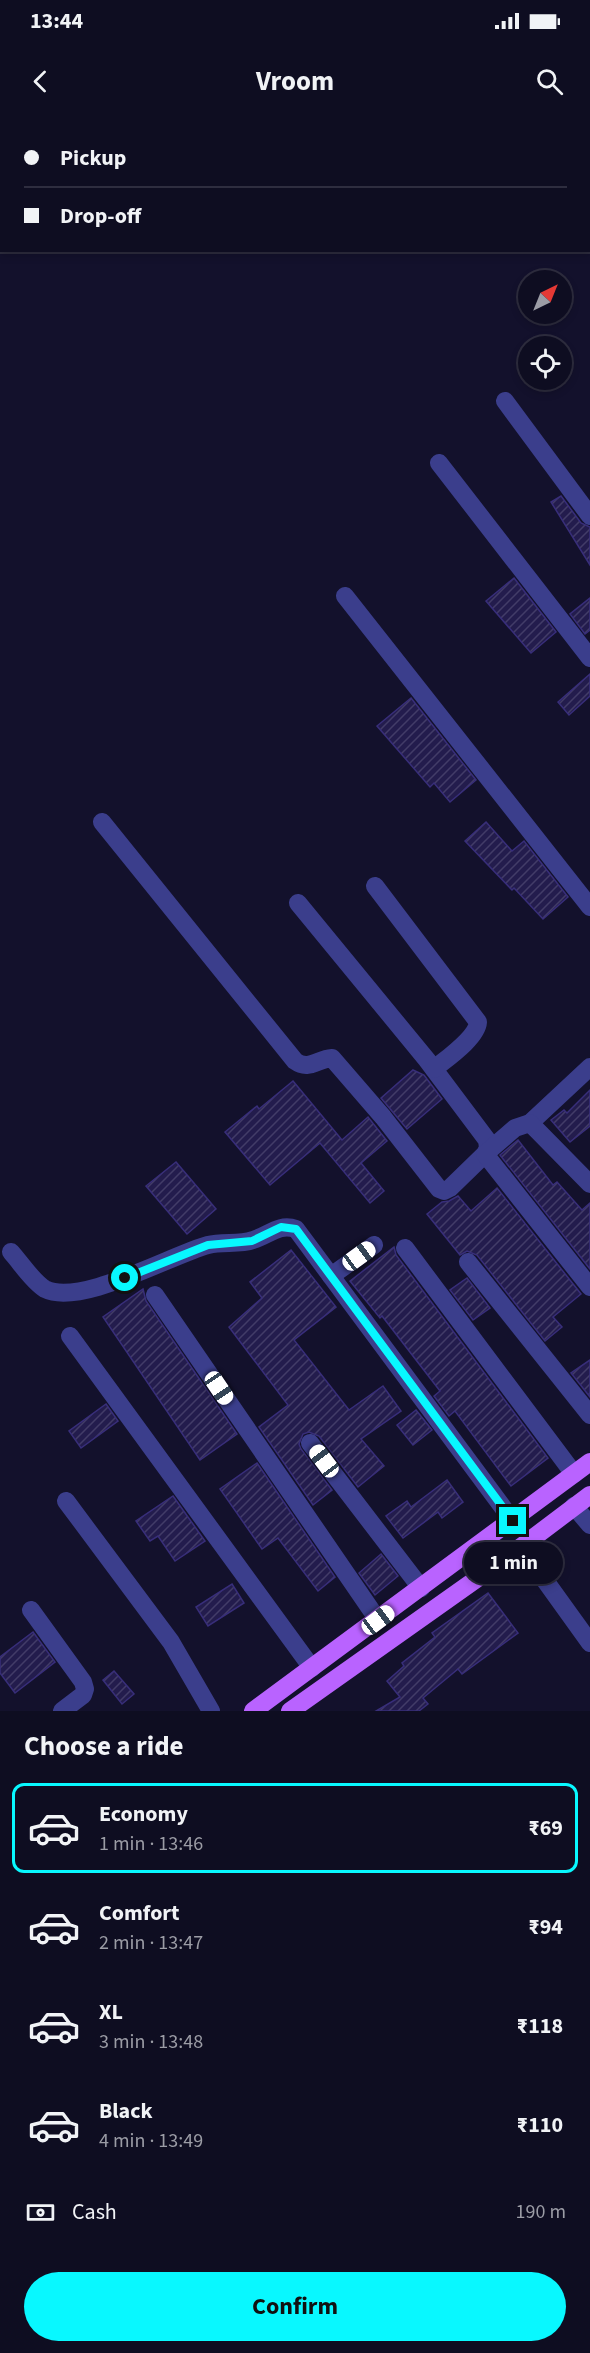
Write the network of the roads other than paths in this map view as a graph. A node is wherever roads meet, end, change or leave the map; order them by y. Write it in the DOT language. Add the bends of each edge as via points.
graph roads {
  1 [pos="505,401"];
  2 [pos="439,463"];
  3 [pos="590,516"];
  4 [pos="345,596"];
  5 [pos="590,658"];
  6 [pos="102,822"];
  7 [pos="375,886"];
  8 [pos="298,903"];
  9 [pos="590,908"];
  10 [pos="590,1067"];
  11 [pos="434,1069"];
  12 [pos="530,1124"];
  13 [pos="485,1154"];
  14 [pos="590,1184"];
  15 [pos="374,1245"];
  16 [pos="405,1248"];
  17 [pos="11,1252"];
  18 [pos="468,1262"];
  19 [pos="331,1276"];
  20 [pos="590,1287"];
  21 [pos="155,1294"];
  22 [pos="70,1336"];
  23 [pos="590,1415"];
  24 [pos="310,1443"];
  25 [pos="590,1462"];
  26 [pos="574,1474"];
  27 [pos="590,1495"];
  28 [pos="66,1501"];
  29 [pos="574,1506"];
  30 [pos="513,1521"];
  31 [pos="590,1525"];
  32 [pos="521,1547"];
  33 [pos="421,1588"];
  34 [pos="31,1610"];
  35 [pos="378,1620"];
  36 [pos="590,1643"];
  37 [pos="312,1668"];
  38 [pos="62,1711"];
  39 [pos="211,1711"];
  40 [pos="253,1711"];
  41 [pos="290,1711"];
  1 -- 3 [label="street"];
  2 -- 5 [label="street"];
  4 -- 9 [label="street"];
  6 -- 13 [label="street" via="295,1060 308,1066 332,1058 439,1189 450,1188"];
  7 -- 11 [label="street" via="478,1022 472,1036"];
  8 -- 11 [label="street"];
  10 -- 12 [label="street"];
  11 -- 13 [label="street" via="487,1140"];
  12 -- 13 [label="street" via="515,1128"];
  12 -- 14 [label="street"];
  13 -- 20 [label="street"];
  15 -- 19 [label="street"];
  16 -- 26 [label="street"];
  17 -- 19 [label="street" via="37,1282 56,1292 104,1286 208,1245 252,1241 289,1227 296,1229"];
  18 -- 23 [label="street"];
  19 -- 30 [label="street"];
  21 -- 35 [label="street"];
  22 -- 37 [label="street"];
  24 -- 33 [label="street"];
  25 -- 26 [label="main road"];
  26 -- 30 [label="main road"];
  27 -- 29 [label="main road"];
  28 -- 39 [label="street" via="171,1642"];
  29 -- 31 [label="street"];
  29 -- 32 [label="main road"];
  30 -- 33 [label="main road"];
  32 -- 36 [label="street"];
  32 -- 41 [label="main road"];
  33 -- 35 [label="main road"];
  34 -- 38 [label="street" via="85,1689"];
  35 -- 37 [label="main road"];
  37 -- 40 [label="main road"];
}
